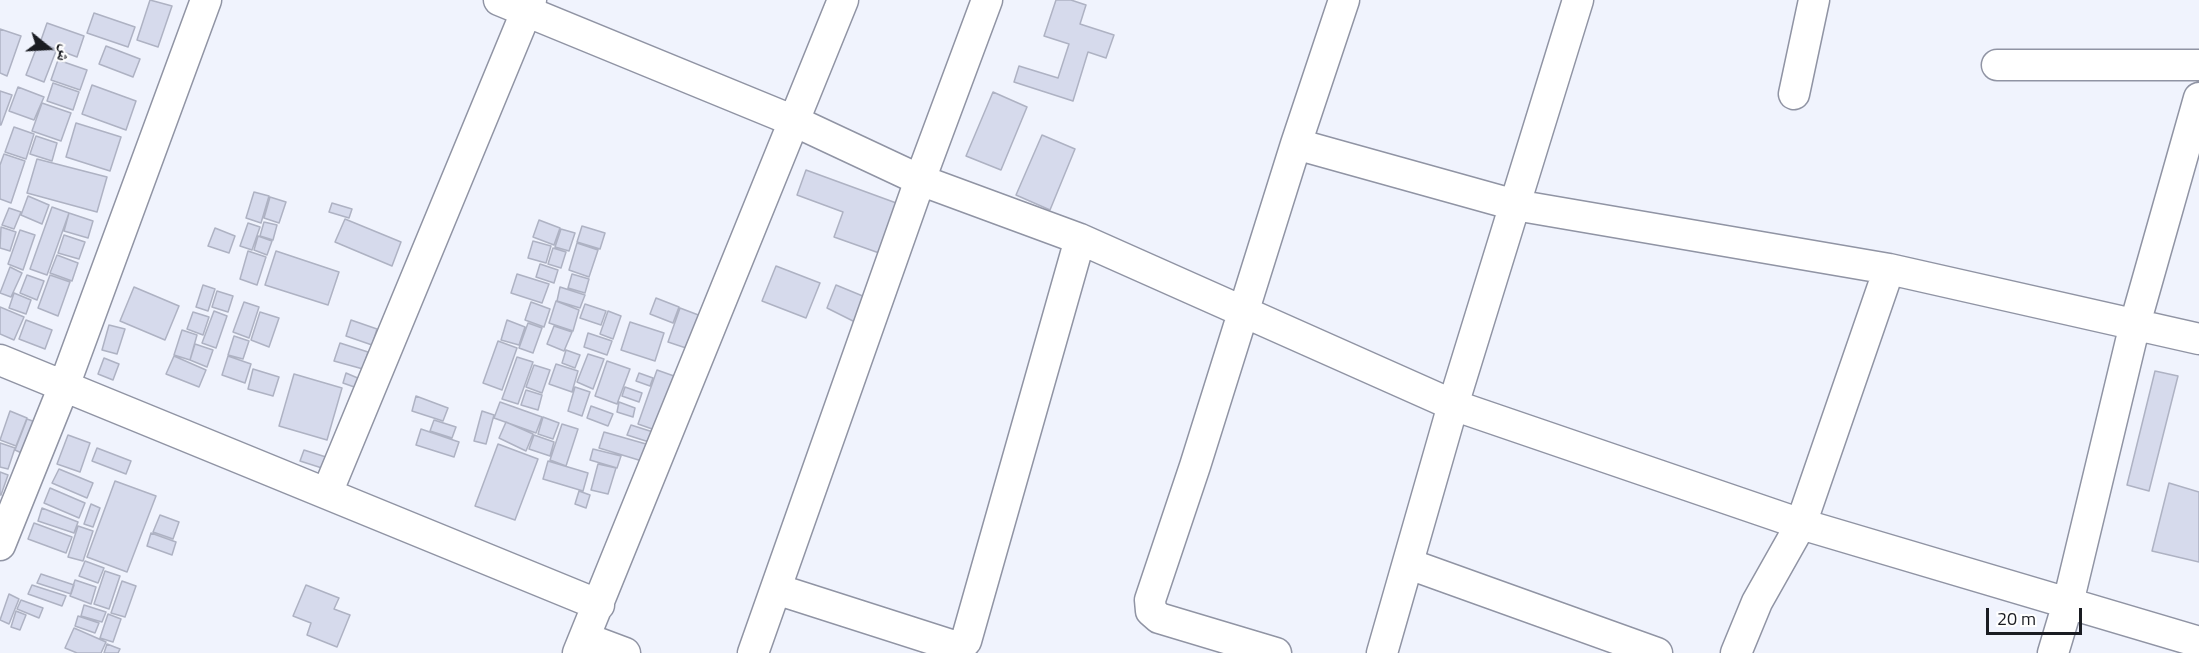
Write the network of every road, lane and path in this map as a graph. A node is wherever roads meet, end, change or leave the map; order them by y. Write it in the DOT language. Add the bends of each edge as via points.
graph roads {
  1 [pos="206,0"];
  2 [pos="499,0"];
  3 [pos="843,0"];
  4 [pos="987,0"];
  5 [pos="1344,0"];
  6 [pos="1578,0"];
  7 [pos="1814,0"];
  8 [pos="529,6"];
  9 [pos="1997,65"];
  10 [pos="2199,65"];
  11 [pos="1794,94"];
  12 [pos="2199,98"];
  13 [pos="794,121"];
  14 [pos="1296,144"];
  15 [pos="920,180"];
  16 [pos="1515,205"];
  17 [pos="1080,239"];
  18 [pos="1889,269"];
  19 [pos="1242,313"];
  20 [pos="2135,324"];
  21 [pos="2199,339"];
  22 [pos="0,360"];
  23 [pos="64,386"];
  24 [pos="1453,405"];
  25 [pos="327,493"];
  26 [pos="1801,524"];
  27 [pos="0,545"];
  28 [pos="1409,564"];
  29 [pos="776,589"];
  30 [pos="2068,603"];
  31 [pos="599,605"];
  32 [pos="2199,642"];
  33 [pos="903,643"];
  34 [pos="581,645"];
  35 [pos="625,653"];
  36 [pos="753,653"];
  37 [pos="1276,653"];
  38 [pos="1382,653"];
  39 [pos="1657,653"];
  40 [pos="1736,653"];
  41 [pos="2053,653"];
  1 -- 23 [label="street"];
  2 -- 8 [label="street"];
  3 -- 13 [label="street"];
  4 -- 15 [label="street"];
  5 -- 14 [label="street"];
  6 -- 16 [label="street"];
  7 -- 11 [label="street"];
  8 -- 13 [label="street"];
  8 -- 25 [label="street"];
  9 -- 10 [label="street"];
  12 -- 20 [label="street"];
  13 -- 15 [label="street"];
  13 -- 31 [label="street"];
  14 -- 16 [label="street"];
  14 -- 19 [label="street"];
  15 -- 17 [label="street"];
  15 -- 29 [label="street"];
  16 -- 18 [label="street"];
  16 -- 24 [label="street"];
  17 -- 19 [label="street"];
  17 -- 33 [label="street" via="966,640 954,646"];
  18 -- 20 [label="street"];
  18 -- 26 [label="street"];
  19 -- 24 [label="street"];
  19 -- 37 [label="street" via="1150,600 1151,611 1159,618"];
  20 -- 21 [label="street"];
  20 -- 30 [label="street"];
  22 -- 23 [label="street"];
  23 -- 25 [label="street"];
  23 -- 27 [label="street"];
  24 -- 26 [label="street"];
  24 -- 28 [label="street"];
  25 -- 31 [label="street"];
  26 -- 30 [label="street"];
  26 -- 40 [label="street" via="1757,602"];
  28 -- 38 [label="street"];
  28 -- 39 [label="street"];
  29 -- 33 [label="street"];
  29 -- 36 [label="street"];
  30 -- 32 [label="street"];
  30 -- 41 [label="street"];
  31 -- 34 [label="street"];
  34 -- 35 [label="street"];
}
